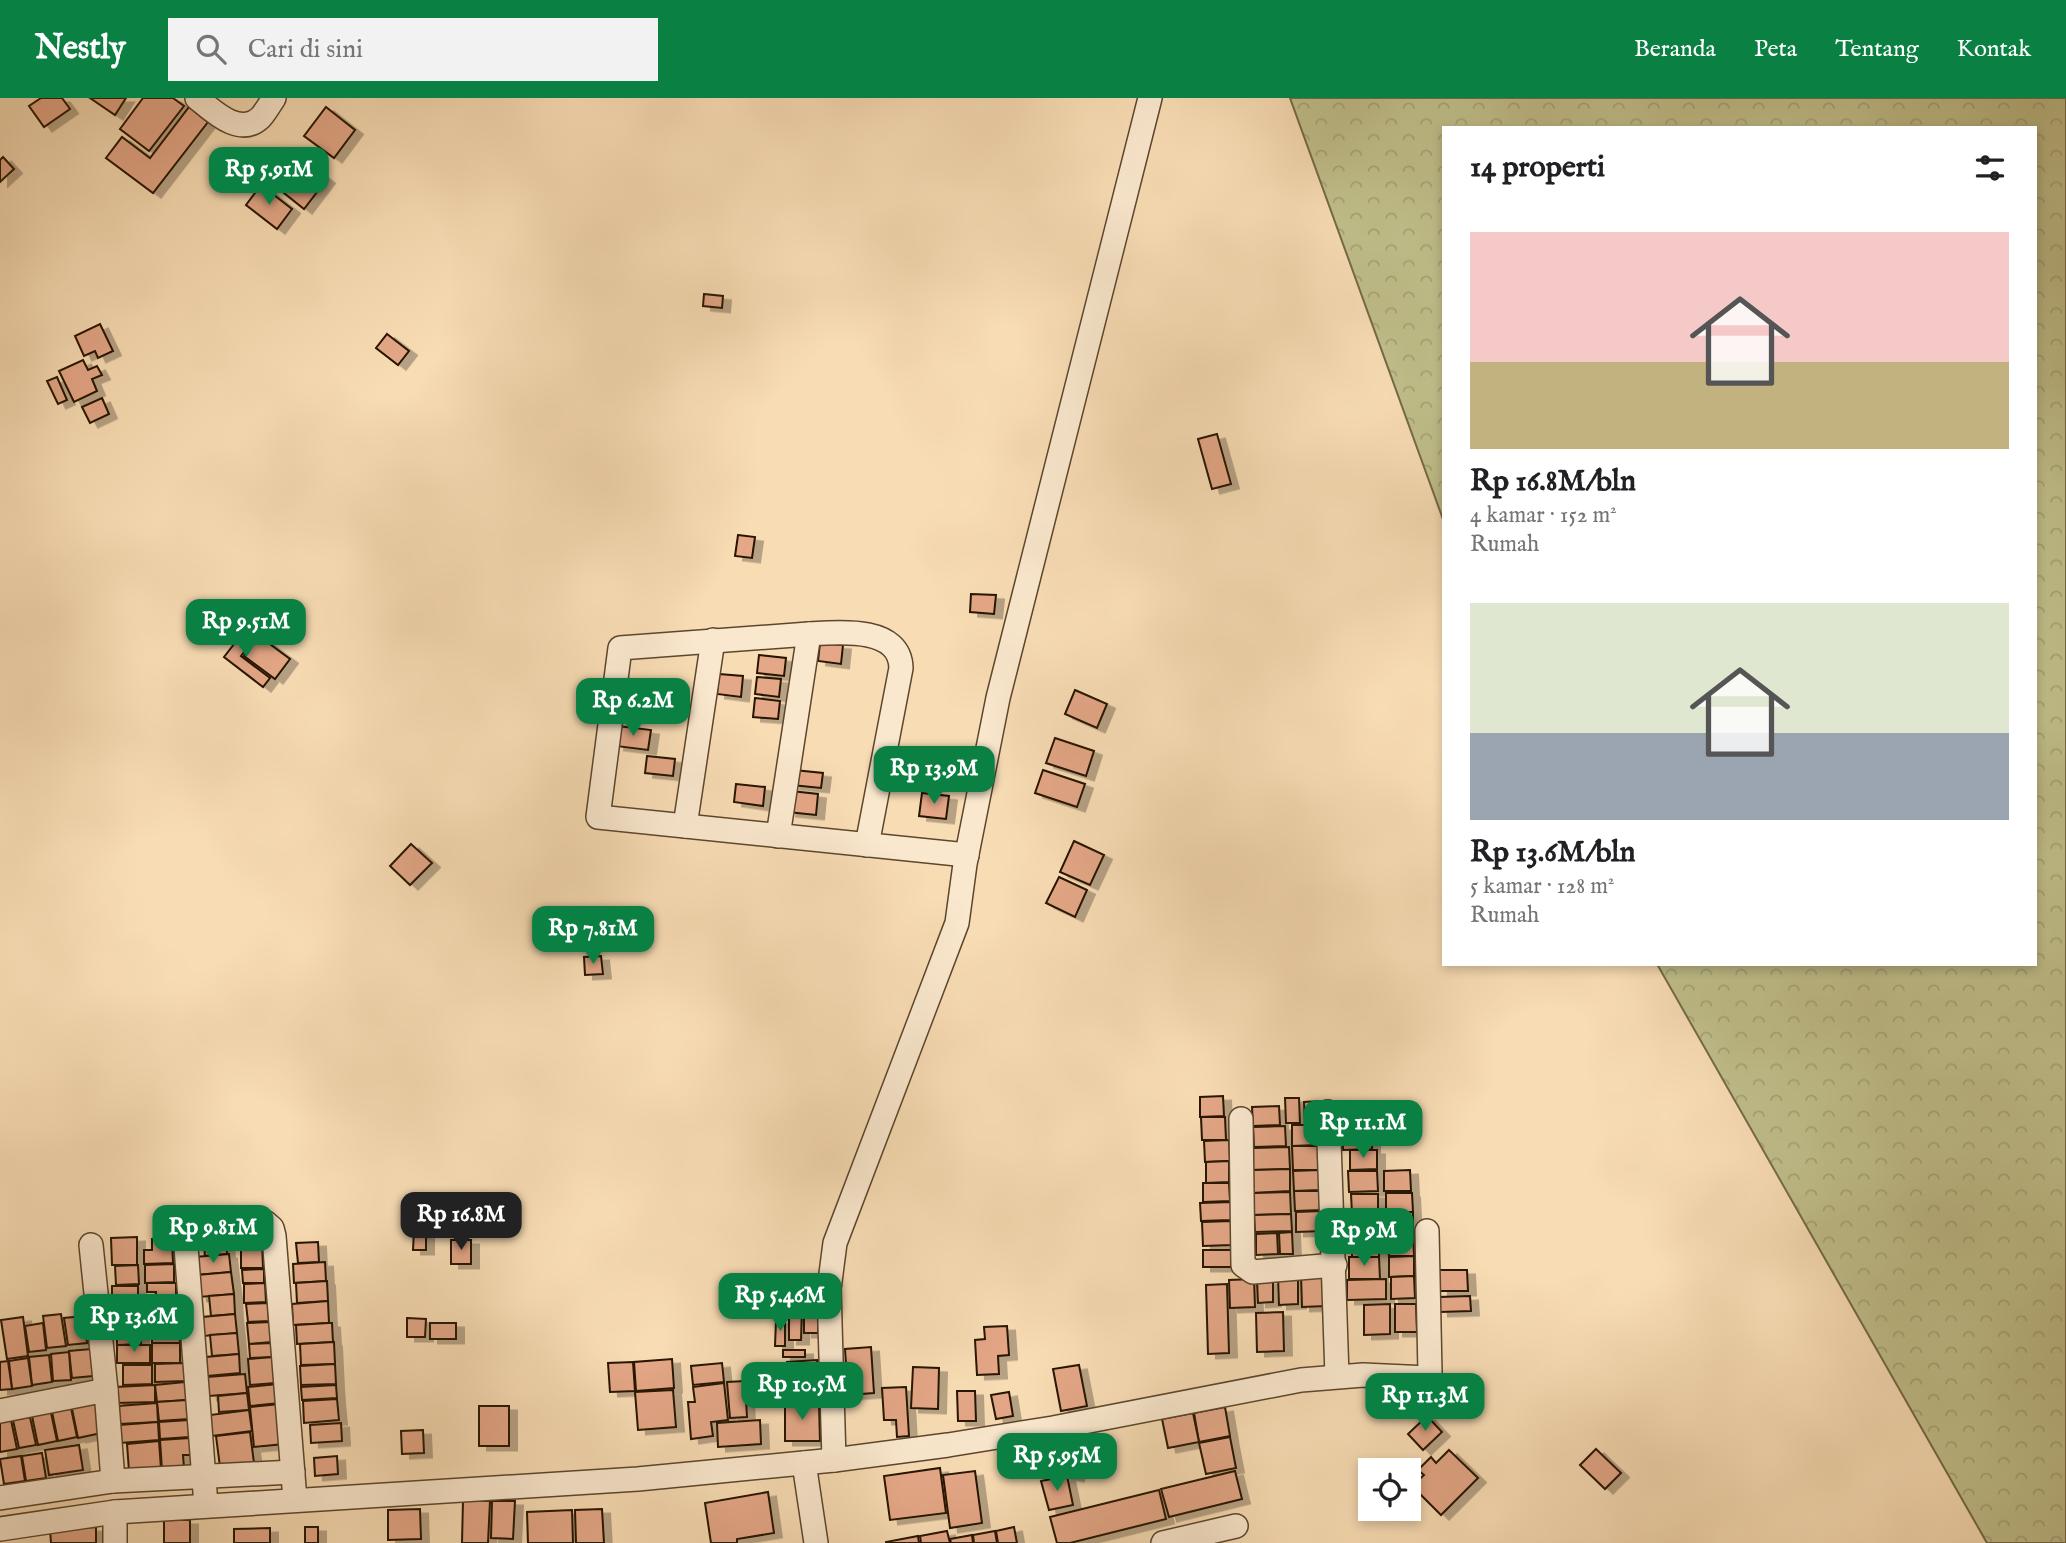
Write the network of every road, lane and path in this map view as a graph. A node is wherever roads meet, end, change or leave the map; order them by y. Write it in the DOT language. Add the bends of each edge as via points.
graph roads {
  1 [pos="197,98"];
  2 [pos="274,98"];
  3 [pos="1150,98"];
  4 [pos="809,634"];
  5 [pos="713,640"];
  6 [pos="685,826"];
  7 [pos="778,836"];
  8 [pos="867,845"];
  9 [pos="966,859"];
  10 [pos="1328,1112"];
  11 [pos="1241,1119"];
  12 [pos="1427,1231"];
  13 [pos="91,1245"];
  14 [pos="1335,1265"];
  15 [pos="1337,1376"];
  16 [pos="106,1390"];
  17 [pos="0,1411"];
  18 [pos="834,1460"];
  19 [pos="804,1463"];
  20 [pos="293,1472"];
  21 [pos="204,1476"];
  22 [pos="113,1481"];
  23 [pos="0,1498"];
  24 [pos="295,1500"];
  25 [pos="206,1505"];
  26 [pos="115,1512"];
  27 [pos="1236,1526"];
  28 [pos="0,1529"];
  29 [pos="115,1543"];
  30 [pos="816,1543"];
  31 [pos="1163,1543"];
  1 -- 2 [label="street" via="238,124 260,118"];
  3 -- 9 [label="street" via="998,698"];
  4 -- 5 [label="street"];
  4 -- 7 [label="street"];
  4 -- 8 [label="street" via="873,636 894,647 901,659"];
  5 -- 6 [label="street"];
  5 -- 6 [label="street" via="620,648 598,817"];
  6 -- 7 [label="street"];
  7 -- 8 [label="street"];
  8 -- 9 [label="street"];
  9 -- 18 [label="street" via="957,923 835,1243 829,1289"];
  10 -- 14 [label="street"];
  11 -- 14 [label="street" via="1243,1265 1253,1272"];
  12 -- 15 [label="street" via="1430,1376"];
  13 -- 16 [label="street"];
  14 -- 15 [label="street"];
  15 -- 18 [label="street" via="1053,1428"];
  16 -- 17 [label="street"];
  16 -- 22 [label="street"];
  18 -- 19 [label="street"];
  19 -- 24 [label="street" via="638,1479"];
  19 -- 30 [label="street"];
  20 -- 21 [label="street"];
  20 -- 21 [label="street" via="274,1236 265,1222 193,1226 185,1234"];
  20 -- 24 [label="street"];
  21 -- 22 [label="street"];
  21 -- 25 [label="street"];
  22 -- 23 [label="street"];
  24 -- 25 [label="street"];
  25 -- 26 [label="street"];
  26 -- 28 [label="street"];
  26 -- 29 [label="street"];
  27 -- 31 [label="street"];
}
